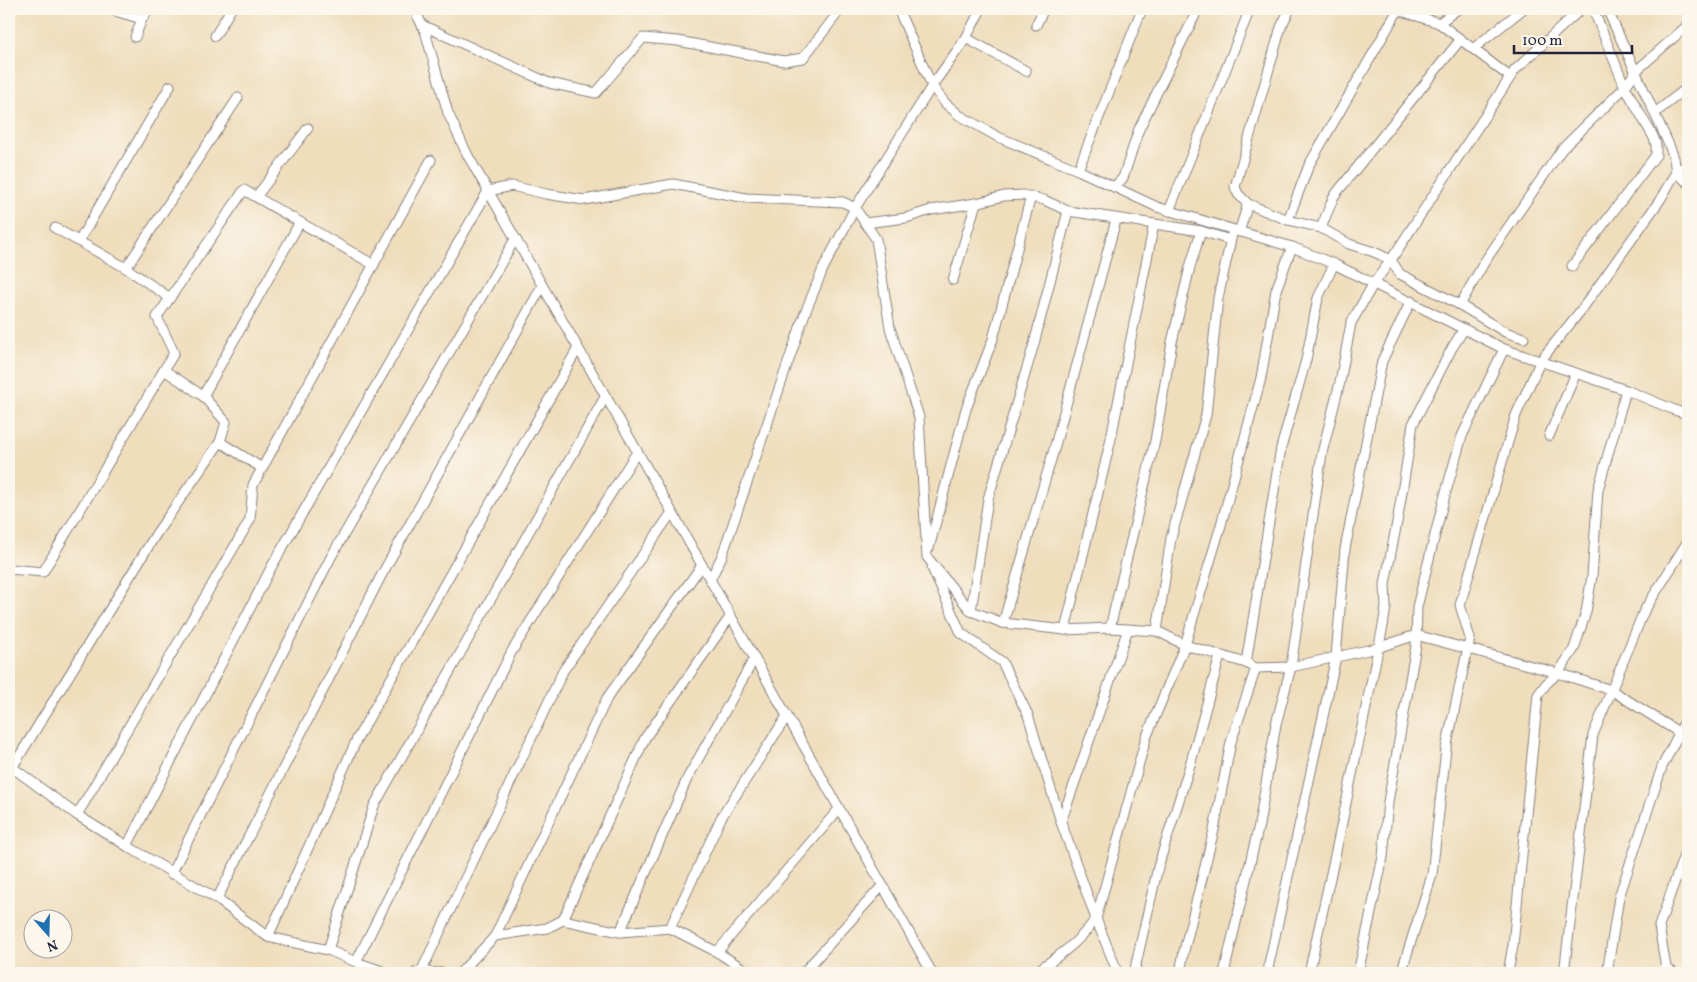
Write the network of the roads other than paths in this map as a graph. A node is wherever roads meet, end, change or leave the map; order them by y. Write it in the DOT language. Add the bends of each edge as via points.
graph roads {
  1 [pos="108,9"];
  2 [pos="149,9"];
  3 [pos="231,9"];
  4 [pos="414,9"];
  5 [pos="841,9"];
  6 [pos="898,9"];
  7 [pos="981,9"];
  8 [pos="1044,9"];
  9 [pos="1142,9"];
  10 [pos="1198,9"];
  11 [pos="1250,9"];
  12 [pos="1290,9"];
  13 [pos="1458,9"];
  14 [pos="1523,9"];
  15 [pos="1581,9"];
  16 [pos="1593,9"];
  17 [pos="1607,9"];
  18 [pos="1397,10"];
  19 [pos="142,19"];
  20 [pos="1439,23"];
  21 [pos="1036,25"];
  22 [pos="1688,25"];
  23 [pos="422,26"];
  24 [pos="214,36"];
  25 [pos="136,37"];
  26 [pos="966,38"];
  27 [pos="1461,39"];
  28 [pos="1474,48"];
  29 [pos="1026,71"];
  30 [pos="1636,71"];
  31 [pos="1510,77"];
  32 [pos="170,86"];
  33 [pos="932,86"];
  34 [pos="1625,87"];
  35 [pos="1688,87"];
  36 [pos="238,98"];
  37 [pos="1655,113"];
  38 [pos="308,128"];
  39 [pos="431,160"];
  40 [pos="1688,164"];
  41 [pos="1078,170"];
  42 [pos="1676,172"];
  43 [pos="1688,183"];
  44 [pos="1114,187"];
  45 [pos="488,190"];
  46 [pos="1031,196"];
  47 [pos="256,197"];
  48 [pos="976,203"];
  49 [pos="1248,204"];
  50 [pos="855,208"];
  51 [pos="1068,211"];
  52 [pos="1168,211"];
  53 [pos="1116,220"];
  54 [pos="1288,220"];
  55 [pos="300,222"];
  56 [pos="865,223"];
  57 [pos="1154,224"];
  58 [pos="55,228"];
  59 [pos="1321,228"];
  60 [pos="1201,232"];
  61 [pos="1234,234"];
  62 [pos="515,239"];
  63 [pos="79,241"];
  64 [pos="1292,247"];
  65 [pos="1391,260"];
  66 [pos="1334,264"];
  67 [pos="374,265"];
  68 [pos="1572,266"];
  69 [pos="126,268"];
  70 [pos="953,280"];
  71 [pos="1374,283"];
  72 [pos="542,286"];
  73 [pos="170,298"];
  74 [pos="1412,301"];
  75 [pos="1460,304"];
  76 [pos="1464,329"];
  77 [pos="1524,338"];
  78 [pos="578,348"];
  79 [pos="1504,349"];
  80 [pos="1541,360"];
  81 [pos="164,370"];
  82 [pos="1576,373"];
  83 [pos="1626,390"];
  84 [pos="203,396"];
  85 [pos="605,397"];
  86 [pos="1688,414"];
  87 [pos="1549,436"];
  88 [pos="220,442"];
  89 [pos="638,452"];
  90 [pos="262,468"];
  91 [pos="672,512"];
  92 [pos="1688,541"];
  93 [pos="927,557"];
  94 [pos="702,565"];
  95 [pos="9,569"];
  96 [pos="710,580"];
  97 [pos="971,611"];
  98 [pos="730,617"];
  99 [pos="1004,623"];
  100 [pos="1110,628"];
  101 [pos="1128,629"];
  102 [pos="1064,630"];
  103 [pos="1158,631"];
  104 [pos="1416,635"];
  105 [pos="1184,646"];
  106 [pos="1377,648"];
  107 [pos="1468,650"];
  108 [pos="1220,656"];
  109 [pos="1336,657"];
  110 [pos="754,659"];
  111 [pos="1246,663"];
  112 [pos="1291,667"];
  113 [pos="1256,668"];
  114 [pos="1558,673"];
  115 [pos="1611,690"];
  116 [pos="1688,715"];
  117 [pos="786,716"];
  118 [pos="1680,732"];
  119 [pos="1688,738"];
  120 [pos="10,766"];
  121 [pos="839,809"];
  122 [pos="78,814"];
  123 [pos="1061,822"];
  124 [pos="1688,844"];
  125 [pos="127,846"];
  126 [pos="171,874"];
  127 [pos="882,886"];
  128 [pos="217,899"];
  129 [pos="1096,919"];
  130 [pos="563,920"];
  131 [pos="670,928"];
  132 [pos="620,932"];
  133 [pos="495,936"];
  134 [pos="268,937"];
  135 [pos="328,950"];
  136 [pos="717,952"];
  137 [pos="356,962"];
  138 [pos="1666,971"];
  139 [pos="418,972"];
  140 [pos="388,973"];
  141 [pos="442,973"];
  142 [pos="460,973"];
  143 [pos="750,973"];
  144 [pos="803,973"];
  145 [pos="932,973"];
  146 [pos="1034,973"];
  147 [pos="1118,973"];
  148 [pos="1134,973"];
  149 [pos="1180,973"];
  150 [pos="1224,973"];
  151 [pos="1267,973"];
  152 [pos="1309,973"];
  153 [pos="1358,973"];
  154 [pos="1400,973"];
  155 [pos="1508,973"];
  156 [pos="1564,973"];
  157 [pos="1607,973"];
  158 [pos="1674,973"];
  1 -- 19 [label="street"];
  2 -- 19 [label="street"];
  3 -- 24 [label="street"];
  4 -- 23 [label="street"];
  5 -- 23 [label="street" via="803,58 784,61 678,40 643,38 596,93 550,83"];
  6 -- 33 [label="street"];
  7 -- 26 [label="street"];
  8 -- 21 [label="street"];
  9 -- 41 [label="street"];
  10 -- 44 [label="street" via="1138,129 1123,178"];
  11 -- 52 [label="street"];
  12 -- 49 [label="street" via="1281,26 1235,187"];
  13 -- 20 [label="street"];
  14 -- 28 [label="street"];
  15 -- 31 [label="street"];
  16 -- 34 [label="street"];
  17 -- 30 [label="street"];
  18 -- 20 [label="street"];
  18 -- 54 [label="street" via="1309,165"];
  19 -- 25 [label="street"];
  20 -- 27 [label="street"];
  22 -- 30 [label="street"];
  23 -- 45 [label="street" via="448,113"];
  26 -- 29 [label="street"];
  26 -- 33 [label="street"];
  27 -- 28 [label="street"];
  27 -- 59 [label="street" via="1334,196"];
  28 -- 31 [label="street"];
  30 -- 34 [label="street"];
  30 -- 37 [label="street"];
  31 -- 65 [label="street"];
  32 -- 63 [label="street"];
  33 -- 41 [label="street" via="960,116 998,137"];
  33 -- 50 [label="street"];
  34 -- 68 [label="street" via="1654,138 1656,155"];
  34 -- 75 [label="street" via="1562,149 1485,261"];
  35 -- 37 [label="street"];
  36 -- 69 [label="street"];
  37 -- 42 [label="street" via="1674,158"];
  38 -- 47 [label="street"];
  39 -- 67 [label="street"];
  40 -- 42 [label="street"];
  41 -- 44 [label="street"];
  42 -- 43 [label="street"];
  42 -- 80 [label="street" via="1660,200 1582,309"];
  44 -- 52 [label="street"];
  45 -- 50 [label="street" via="512,186 584,200 673,184 746,198 843,202"];
  45 -- 62 [label="street"];
  45 -- 125 [label="street" via="272,566"];
  46 -- 48 [label="street" via="1004,196"];
  46 -- 51 [label="street"];
  46 -- 93 [label="street" via="993,339 966,409"];
  47 -- 55 [label="street"];
  47 -- 73 [label="street" via="244,190"];
  48 -- 56 [label="street"];
  48 -- 70 [label="street"];
  49 -- 54 [label="street"];
  49 -- 61 [label="street"];
  50 -- 56 [label="street"];
  50 -- 96 [label="street" via="823,269 805,313 722,556"];
  51 -- 53 [label="street"];
  51 -- 97 [label="street" via="1034,344 988,499"];
  52 -- 61 [label="street"];
  53 -- 57 [label="street"];
  53 -- 99 [label="street"];
  54 -- 59 [label="street"];
  55 -- 67 [label="street"];
  55 -- 84 [label="street"];
  56 -- 93 [label="street" via="876,240 890,328 919,417"];
  57 -- 60 [label="street"];
  57 -- 102 [label="street" via="1110,443"];
  58 -- 63 [label="street"];
  59 -- 65 [label="street" via="1349,244"];
  60 -- 61 [label="street"];
  60 -- 100 [label="street" via="1172,342 1155,441"];
  61 -- 64 [label="street"];
  61 -- 103 [label="street" via="1218,298 1206,415 1171,538"];
  62 -- 72 [label="street"];
  62 -- 126 [label="street" via="331,557"];
  63 -- 69 [label="street"];
  64 -- 66 [label="street"];
  64 -- 105 [label="street" via="1276,290 1261,378"];
  65 -- 71 [label="street"];
  65 -- 75 [label="street" via="1400,274"];
  66 -- 71 [label="street"];
  66 -- 111 [label="street" via="1318,298 1306,360 1281,448"];
  67 -- 90 [label="street"];
  69 -- 73 [label="street"];
  71 -- 74 [label="street"];
  71 -- 112 [label="street" via="1351,323 1322,453"];
  72 -- 78 [label="street"];
  72 -- 128 [label="street" via="381,576"];
  73 -- 81 [label="street" via="157,317 174,353"];
  74 -- 76 [label="street"];
  74 -- 109 [label="street" via="1382,361 1345,549"];
  75 -- 77 [label="street" via="1505,332"];
  76 -- 79 [label="street"];
  76 -- 106 [label="street" via="1413,424"];
  78 -- 85 [label="street"];
  78 -- 134 [label="street" via="357,739"];
  79 -- 80 [label="street"];
  79 -- 104 [label="street" via="1462,436 1416,607"];
  80 -- 82 [label="street"];
  80 -- 107 [label="street" via="1516,415 1460,605 1470,638"];
  81 -- 84 [label="street"];
  81 -- 95 [label="street" via="44,572"];
  82 -- 83 [label="street"];
  82 -- 87 [label="street"];
  83 -- 86 [label="street"];
  83 -- 114 [label="street" via="1598,490 1586,612 1574,649"];
  84 -- 88 [label="street" via="226,422"];
  85 -- 89 [label="street"];
  85 -- 135 [label="street" via="374,806"];
  88 -- 90 [label="street"];
  88 -- 120 [label="street" via="156,534"];
  89 -- 91 [label="street"];
  89 -- 137 [label="street" via="512,651"];
  90 -- 122 [label="street" via="253,485 250,520"];
  91 -- 94 [label="street"];
  91 -- 139 [label="street" via="563,671"];
  92 -- 115 [label="street" via="1644,611"];
  93 -- 97 [label="street"];
  93 -- 123 [label="street" via="961,634 1002,662 1028,715"];
  94 -- 96 [label="street"];
  94 -- 133 [label="street" via="607,698"];
  96 -- 98 [label="street"];
  97 -- 99 [label="street"];
  98 -- 110 [label="street"];
  98 -- 130 [label="street" via="645,738"];
  99 -- 102 [label="street"];
  100 -- 101 [label="street"];
  100 -- 102 [label="street"];
  101 -- 103 [label="street"];
  101 -- 123 [label="street"];
  103 -- 105 [label="street"];
  104 -- 106 [label="street"];
  104 -- 107 [label="street"];
  104 -- 153 [label="street" via="1388,802 1383,857"];
  105 -- 108 [label="street"];
  105 -- 129 [label="street" via="1146,738"];
  106 -- 109 [label="street"];
  106 -- 152 [label="street"];
  107 -- 114 [label="street"];
  107 -- 154 [label="street" via="1446,750 1432,874"];
  108 -- 111 [label="street"];
  108 -- 148 [label="street" via="1158,866"];
  109 -- 112 [label="street"];
  109 -- 151 [label="street"];
  110 -- 117 [label="street"];
  110 -- 132 [label="street" via="687,780"];
  111 -- 113 [label="street"];
  112 -- 113 [label="street"];
  112 -- 150 [label="street" via="1276,724 1259,826"];
  113 -- 149 [label="street" via="1231,742"];
  114 -- 115 [label="street"];
  114 -- 155 [label="street" via="1538,695"];
  115 -- 118 [label="street"];
  115 -- 156 [label="street" via="1593,735"];
  116 -- 118 [label="street"];
  117 -- 121 [label="street"];
  117 -- 131 [label="street" via="722,818"];
  118 -- 119 [label="street"];
  118 -- 157 [label="street" via="1662,767 1619,897"];
  120 -- 122 [label="street"];
  121 -- 127 [label="street"];
  121 -- 136 [label="street"];
  122 -- 125 [label="street"];
  123 -- 129 [label="street"];
  124 -- 138 [label="street" via="1659,926"];
  125 -- 126 [label="street"];
  126 -- 128 [label="street"];
  127 -- 144 [label="street"];
  127 -- 145 [label="street"];
  128 -- 134 [label="street"];
  129 -- 146 [label="street" via="1082,937"];
  129 -- 147 [label="street"];
  130 -- 132 [label="street"];
  130 -- 133 [label="street" via="547,928"];
  131 -- 132 [label="street"];
  131 -- 136 [label="street"];
  133 -- 142 [label="street"];
  134 -- 135 [label="street"];
  135 -- 137 [label="street"];
  136 -- 143 [label="street"];
  137 -- 140 [label="street"];
  138 -- 158 [label="street"];
  139 -- 141 [label="street"];
}
